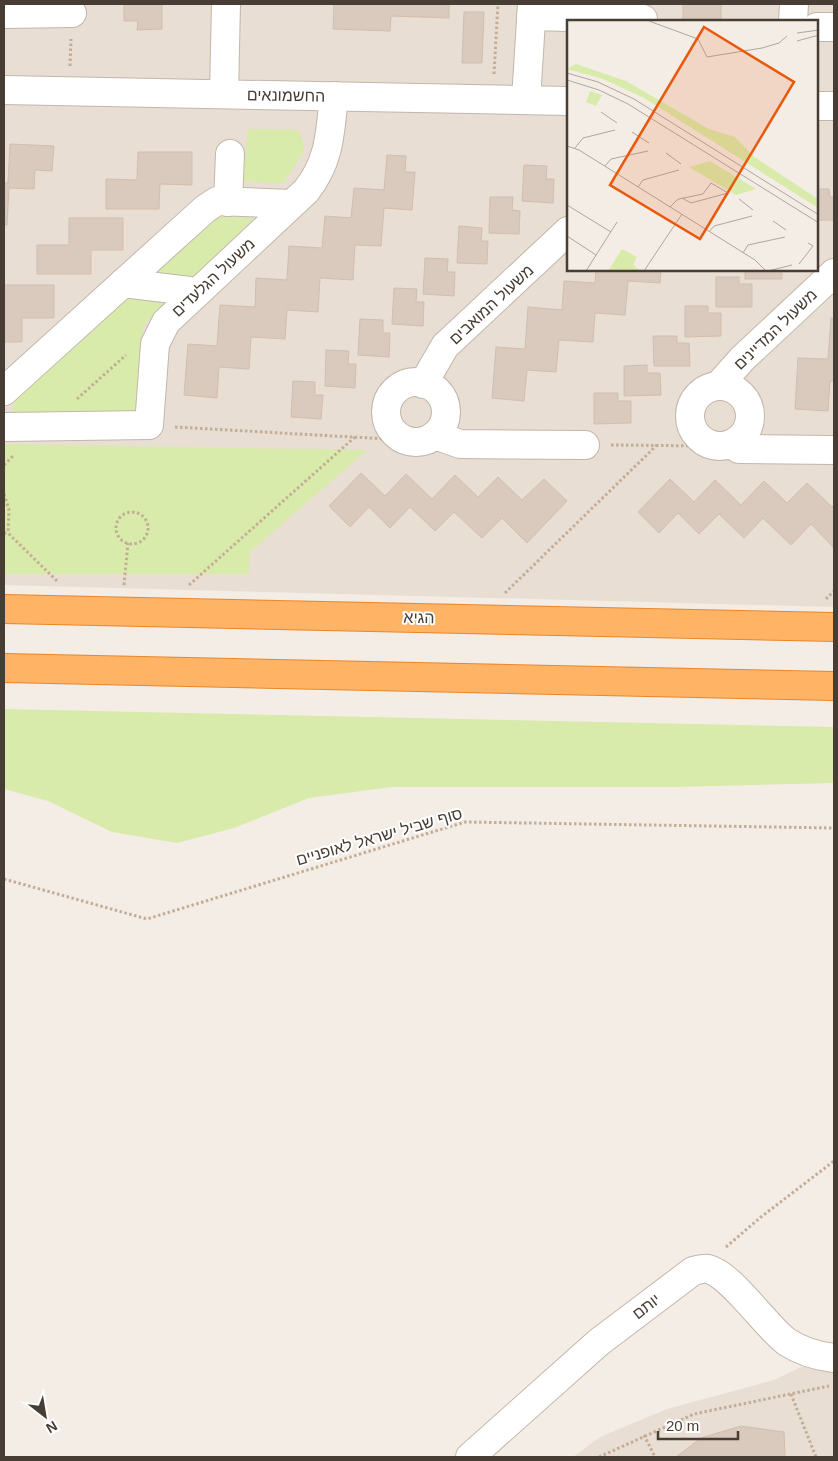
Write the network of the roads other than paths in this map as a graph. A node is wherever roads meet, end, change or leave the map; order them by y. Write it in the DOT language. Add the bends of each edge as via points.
graph roads {
  1 [pos="226,4"];
  2 [pos="794,4"];
  3 [pos="531,10"];
  4 [pos="72,13"];
  5 [pos="4,14"];
  6 [pos="643,19"];
  7 [pos="793,20"];
  8 [pos="818,27"];
  9 [pos="834,27"];
  10 [pos="4,90"];
  11 [pos="224,94"];
  12 [pos="334,96"];
  13 [pos="526,100"];
  14 [pos="567,101"];
  15 [pos="818,106"];
  16 [pos="834,106"];
  17 [pos="230,154"];
  18 [pos="228,202"];
  19 [pos="291,204"];
  20 [pos="567,232"];
  21 [pos="834,273"];
  22 [pos="123,283"];
  23 [pos="198,292"];
  24 [pos="423,384"];
  25 [pos="718,386"];
  26 [pos="4,391"];
  27 [pos="4,427"];
  28 [pos="435,435"];
  29 [pos="725,444"];
  30 [pos="585,445"];
  31 [pos="834,450"];
  32 [pos="4,609"];
  33 [pos="834,627"];
  34 [pos="4,668"];
  35 [pos="834,686"];
  36 [pos="834,1358"];
  37 [pos="470,1457"];
  1 -- 11 [label="street"];
  2 -- 7 [label="street"];
  3 -- 6 [label="street"];
  3 -- 13 [label="street"];
  4 -- 5 [label="street"];
  8 -- 9 [label="street"];
  10 -- 11 [label="street, החשמונאים"];
  11 -- 12 [label="street, החשמונאים"];
  12 -- 13 [label="street, החשמונאים"];
  12 -- 19 [label="street, משעול הגלעדים" via="327,154 322,168 306,191"];
  13 -- 14 [label="street, החשמונאים"];
  15 -- 16 [label="street"];
  17 -- 18 [label="street"];
  18 -- 19 [label="street"];
  18 -- 22 [label="street" via="217,202 205,209"];
  19 -- 23 [label="street, משעול הגלעדים"];
  20 -- 24 [label="street, משעול המואבים" via="445,346"];
  21 -- 25 [label="street, משעול המדיינים" via="742,359"];
  22 -- 23 [label="street"];
  22 -- 26 [label="street"];
  23 -- 27 [label="street, משעול הגלעדים" via="166,322 155,344 149,426"];
  24 -- 28 [label="street" via="439,393 445,406 445,420"];
  24 -- 28 [label="street" via="410,383 390,397 388,423 393,432 405,440 418,442"];
  25 -- 29 [label="street" via="736,391 748,405 750,414 747,428"];
  25 -- 29 [label="street" via="697,397 690,418 697,436 704,442"];
  28 -- 30 [label="street" via="460,444"];
  29 -- 31 [label="street" via="739,448"];
  32 -- 33 [label="highway, הגיא"];
  34 -- 35 [label="highway"];
  36 -- 37 [label="street, יותם" via="810,1354 788,1342 727,1281 714,1272 701,1269 685,1276 599,1342"];
}
